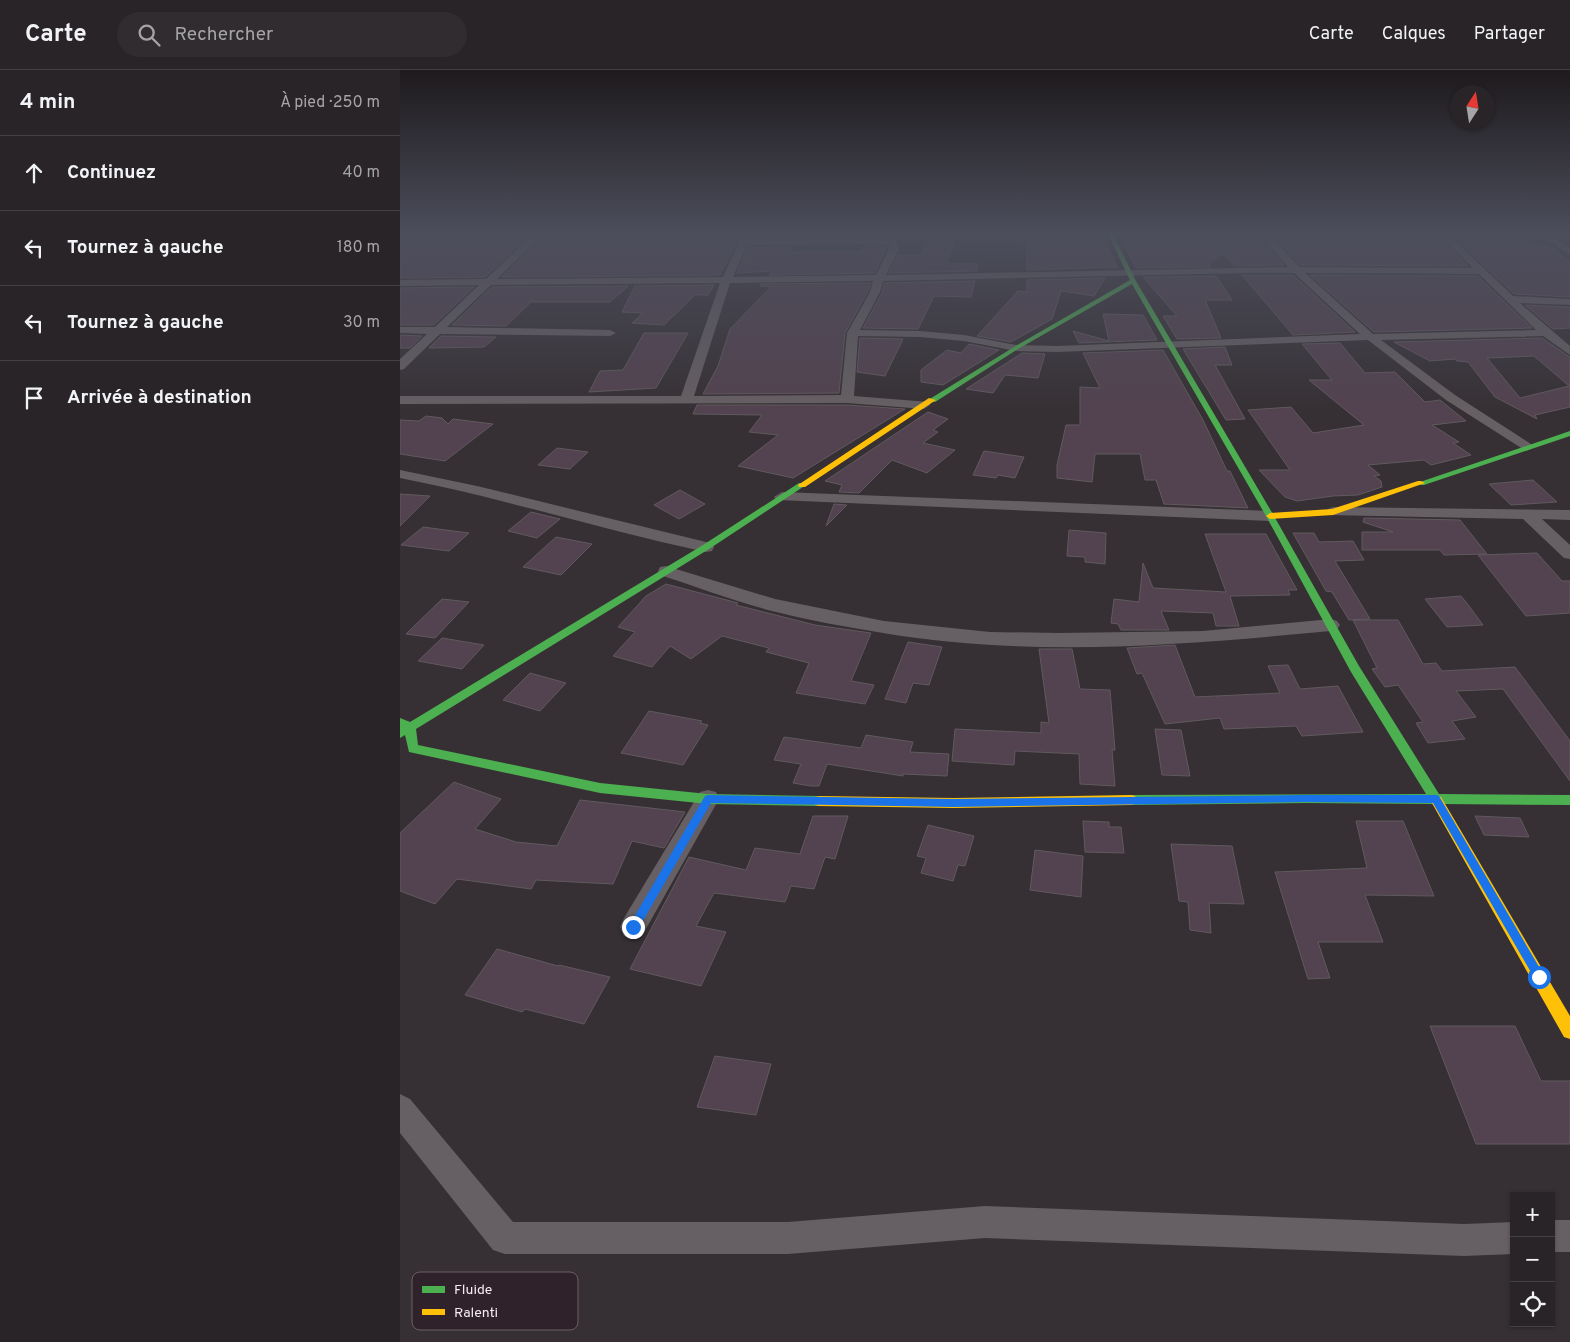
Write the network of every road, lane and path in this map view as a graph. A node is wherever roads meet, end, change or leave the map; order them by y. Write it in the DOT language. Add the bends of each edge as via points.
graph roads {
  1 [pos="476,293"];
  2 [pos="722,293"];
  3 [pos="874,293"];
  4 [pos="1103,293"];
  5 [pos="1140,293"];
  6 [pos="1320,293"];
  7 [pos="1505,293"];
  8 [pos="1511,299"];
  9 [pos="1570,302"];
  10 [pos="438,329"];
  11 [pos="400,330"];
  12 [pos="610,333"];
  13 [pos="853,333"];
  14 [pos="1546,333"];
  15 [pos="1368,337"];
  16 [pos="1171,344"];
  17 [pos="1016,348"];
  18 [pos="1570,352"];
  19 [pos="400,366"];
  20 [pos="687,398"];
  21 [pos="847,399"];
  22 [pos="400,400"];
  23 [pos="924,405"];
  24 [pos="1570,432"];
  25 [pos="1526,446"];
  26 [pos="400,474"];
  27 [pos="782,497"];
  28 [pos="1333,512"];
  29 [pos="1528,515"];
  30 [pos="1570,515"];
  31 [pos="1270,516"];
  32 [pos="706,547"];
  33 [pos="1570,554"];
  34 [pos="666,571"];
  35 [pos="1331,624"];
  36 [pos="403,727"];
  37 [pos="708,799"];
  38 [pos="1436,799"];
  39 [pos="1570,800"];
  40 [pos="633,927"];
  41 [pos="1570,1031"];
  42 [pos="400,1109"];
  43 [pos="1555,1236"];
  44 [pos="1570,1236"];
  45 [pos="1510,1238"];
  1 -- 10 [label="street"];
  2 -- 20 [label="street"];
  3 -- 13 [label="street"];
  4 -- 17 [label="street"];
  5 -- 16 [label="street"];
  6 -- 15 [label="street"];
  7 -- 8 [label="street"];
  8 -- 9 [label="street"];
  8 -- 14 [label="street"];
  10 -- 11 [label="street"];
  10 -- 12 [label="street"];
  10 -- 19 [label="street"];
  13 -- 17 [label="street" via="964,338"];
  13 -- 21 [label="street"];
  14 -- 15 [label="street"];
  14 -- 18 [label="street"];
  15 -- 16 [label="street"];
  15 -- 25 [label="street" via="1457,404"];
  16 -- 17 [label="street"];
  16 -- 31 [label="street"];
  17 -- 23 [label="street"];
  20 -- 21 [label="street"];
  20 -- 22 [label="street"];
  21 -- 23 [label="street"];
  23 -- 27 [label="street"];
  24 -- 25 [label="street"];
  25 -- 28 [label="street"];
  26 -- 32 [label="street" via="452,483 652,536"];
  27 -- 31 [label="street"];
  27 -- 32 [label="street"];
  28 -- 29 [label="street"];
  28 -- 31 [label="street"];
  29 -- 30 [label="street"];
  29 -- 33 [label="street"];
  31 -- 35 [label="street"];
  32 -- 34 [label="street"];
  34 -- 35 [label="street" via="773,605 884,627 990,638 1203,637"];
  34 -- 36 [label="street"];
  35 -- 38 [label="street" via="1355,669"];
  36 -- 37 [label="street" via="413,749 600,788"];
  37 -- 38 [label="street" via="954,803"];
  37 -- 40 [label="street"];
  38 -- 39 [label="street"];
  38 -- 41 [label="street"];
  42 -- 45 [label="street" via="506,1238 788,1238 985,1222 1464,1240"];
  43 -- 44 [label="street"];
}
